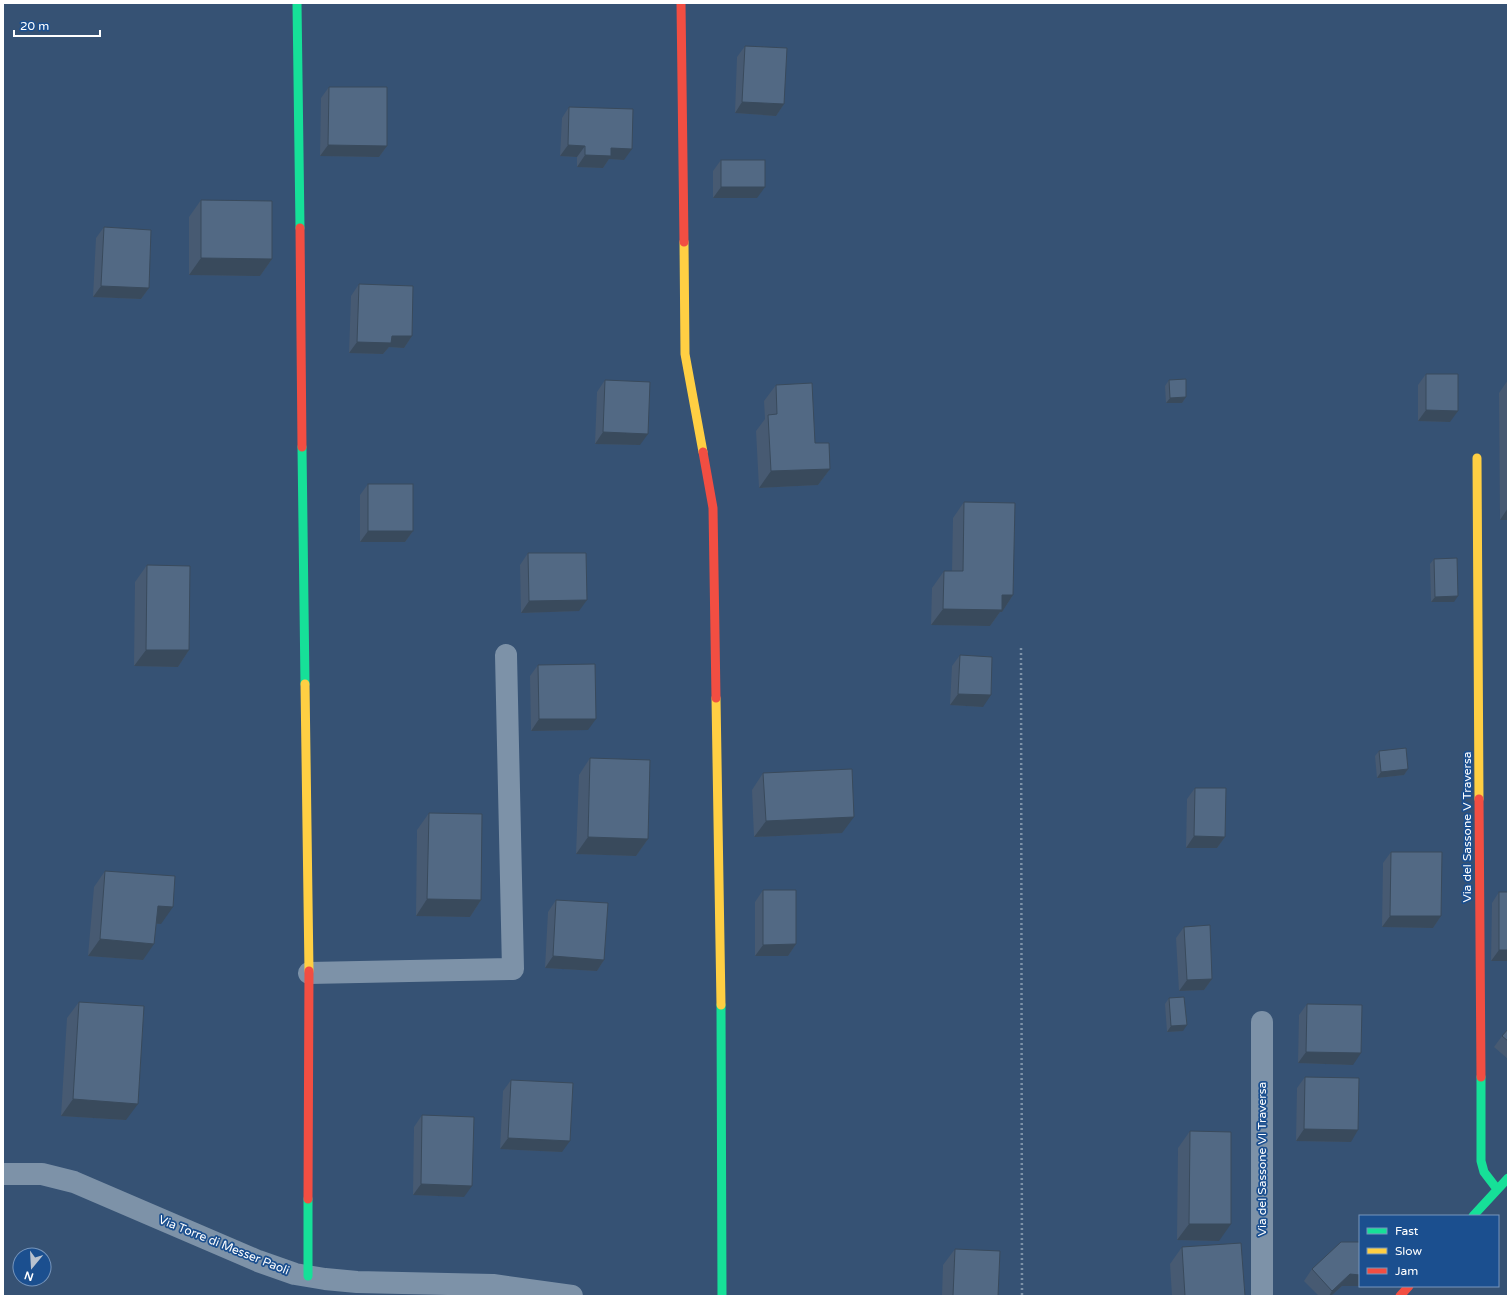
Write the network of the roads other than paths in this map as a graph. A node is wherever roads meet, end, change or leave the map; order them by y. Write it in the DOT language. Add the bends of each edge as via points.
graph roads {
  1 [pos="297,3"];
  2 [pos="681,3"];
  3 [pos="1477,458"];
  4 [pos="506,655"];
  5 [pos="309,973"];
  6 [pos="1262,1022"];
  7 [pos="3,1174"];
  8 [pos="1508,1178"];
  9 [pos="1498,1190"];
  10 [pos="1474,1215"];
  11 [pos="308,1276"];
  12 [pos="1409,1287"];
  13 [pos="572,1296"];
  14 [pos="722,1296"];
  15 [pos="1262,1296"];
  16 [pos="1400,1296"];
  1 -- 5 [label="street"];
  2 -- 14 [label="street" via="685,354 713,508 722,1034"];
  3 -- 9 [label="street, Via del Sassone V Traversa" via="1481,1161 1484,1172"];
  4 -- 5 [label="street" via="513,969"];
  5 -- 11 [label="street"];
  6 -- 15 [label="street, Via del Sassone VI Traversa"];
  7 -- 11 [label="street, Via Torre di Messer Paoli" via="42,1174 74,1182 258,1261 294,1274"];
  8 -- 9 [label="street"];
  9 -- 10 [label="street"];
  11 -- 13 [label="street, Via Torre di Messer Paoli" via="357,1282 493,1285"];
  12 -- 16 [label="street"];
}
